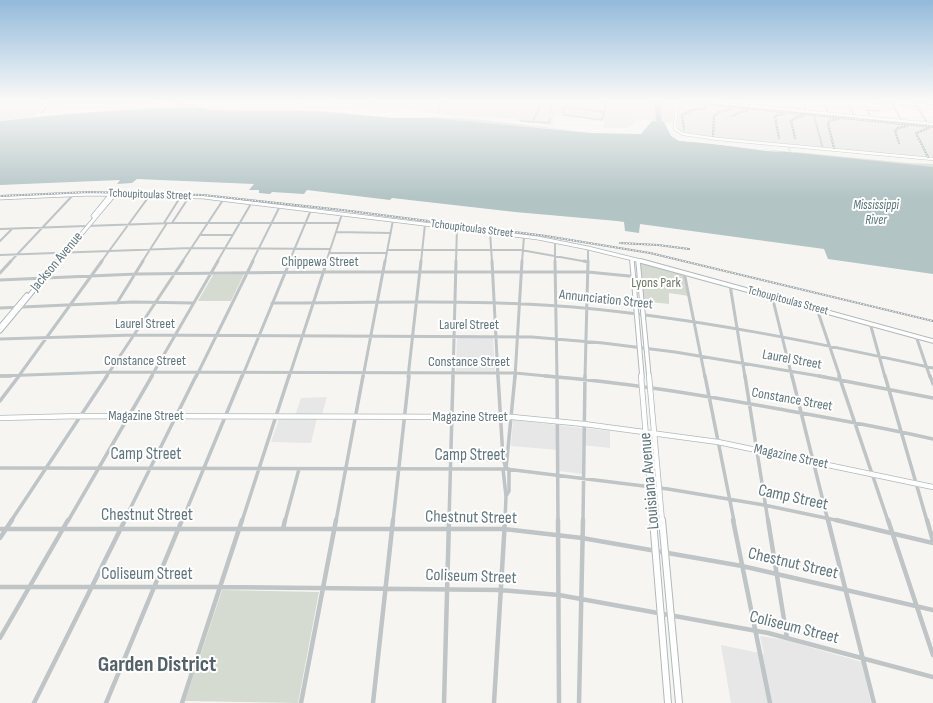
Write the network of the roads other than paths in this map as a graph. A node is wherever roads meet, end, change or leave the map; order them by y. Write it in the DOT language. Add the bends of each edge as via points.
graph roads {
  1 [pos="682,133"];
  2 [pos="819,133"];
  3 [pos="823,149"];
  4 [pos="933,159"];
  5 [pos="74,194"];
  6 [pos="111,194"];
  7 [pos="115,194"];
  8 [pos="150,195"];
  9 [pos="181,196"];
  10 [pos="189,197"];
  11 [pos="0,198"];
  12 [pos="223,200"];
  13 [pos="252,202"];
  14 [pos="280,206"];
  15 [pos="310,210"];
  16 [pos="342,214"];
  17 [pos="393,220"];
  18 [pos="208,222"];
  19 [pos="165,223"];
  20 [pos="172,223"];
  21 [pos="240,223"];
  22 [pos="272,223"];
  23 [pos="305,223"];
  24 [pos="339,223"];
  25 [pos="425,224"];
  26 [pos="128,225"];
  27 [pos="86,226"];
  28 [pos="43,228"];
  29 [pos="458,228"];
  30 [pos="0,229"];
  31 [pos="12,229"];
  32 [pos="336,232"];
  33 [pos="490,232"];
  34 [pos="391,233"];
  35 [pos="200,235"];
  36 [pos="233,235"];
  37 [pos="524,236"];
  38 [pos="0,241"];
  39 [pos="555,241"];
  40 [pos="191,248"];
  41 [pos="588,248"];
  42 [pos="225,249"];
  43 [pos="259,249"];
  44 [pos="294,249"];
  45 [pos="330,249"];
  46 [pos="152,250"];
  47 [pos="423,250"];
  48 [pos="457,250"];
  49 [pos="491,250"];
  50 [pos="523,250"];
  51 [pos="109,251"];
  52 [pos="387,251"];
  53 [pos="63,253"];
  54 [pos="329,253"];
  55 [pos="0,255"];
  56 [pos="17,255"];
  57 [pos="555,256"];
  58 [pos="632,259"];
  59 [pos="638,260"];
  60 [pos="588,262"];
  61 [pos="285,272"];
  62 [pos="323,272"];
  63 [pos="384,272"];
  64 [pos="420,272"];
  65 [pos="456,272"];
  66 [pos="492,272"];
  67 [pos="522,272"];
  68 [pos="555,272"];
  69 [pos="588,272"];
  70 [pos="684,272"];
  71 [pos="0,273"];
  72 [pos="211,273"];
  73 [pos="248,273"];
  74 [pos="136,274"];
  75 [pos="174,274"];
  76 [pos="91,276"];
  77 [pos="633,277"];
  78 [pos="639,277"];
  79 [pos="42,278"];
  80 [pos="0,280"];
  81 [pos="730,284"];
  82 [pos="772,296"];
  83 [pos="156,302"];
  84 [pos="117,303"];
  85 [pos="194,303"];
  86 [pos="272,303"];
  87 [pos="312,303"];
  88 [pos="378,303"];
  89 [pos="416,303"];
  90 [pos="455,303"];
  91 [pos="494,303"];
  92 [pos="520,304"];
  93 [pos="70,305"];
  94 [pos="556,306"];
  95 [pos="18,307"];
  96 [pos="0,308"];
  97 [pos="587,309"];
  98 [pos="817,309"];
  99 [pos="636,314"];
  100 [pos="642,315"];
  101 [pos="694,321"];
  102 [pos="870,323"];
  103 [pos="0,327"];
  104 [pos="737,329"];
  105 [pos="0,331"];
  106 [pos="134,335"];
  107 [pos="176,335"];
  108 [pos="217,335"];
  109 [pos="258,335"];
  110 [pos="302,336"];
  111 [pos="371,336"];
  112 [pos="414,336"];
  113 [pos="454,336"];
  114 [pos="496,336"];
  115 [pos="782,336"];
  116 [pos="916,336"];
  117 [pos="518,337"];
  118 [pos="46,338"];
  119 [pos="0,339"];
  120 [pos="556,339"];
  121 [pos="933,341"];
  122 [pos="586,342"];
  123 [pos="829,345"];
  124 [pos="639,348"];
  125 [pos="645,348"];
  126 [pos="701,355"];
  127 [pos="879,356"];
  128 [pos="742,362"];
  129 [pos="927,367"];
  130 [pos="933,368"];
  131 [pos="791,371"];
  132 [pos="110,372"];
  133 [pos="154,372"];
  134 [pos="198,372"];
  135 [pos="243,372"];
  136 [pos="290,372"];
  137 [pos="364,373"];
  138 [pos="409,373"];
  139 [pos="454,373"];
  140 [pos="498,373"];
  141 [pos="515,374"];
  142 [pos="19,375"];
  143 [pos="0,376"];
  144 [pos="556,377"];
  145 [pos="585,379"];
  146 [pos="840,379"];
  147 [pos="933,384"];
  148 [pos="642,387"];
  149 [pos="649,388"];
  150 [pos="889,388"];
  151 [pos="708,396"];
  152 [pos="933,398"];
  153 [pos="0,401"];
  154 [pos="749,403"];
  155 [pos="644,409"];
  156 [pos="651,410"];
  157 [pos="801,413"];
  158 [pos="81,416"];
  159 [pos="129,416"];
  160 [pos="176,416"];
  161 [pos="225,416"];
  162 [pos="275,416"];
  163 [pos="356,416"];
  164 [pos="404,417"];
  165 [pos="452,417"];
  166 [pos="501,417"];
  167 [pos="512,417"];
  168 [pos="0,418"];
  169 [pos="557,421"];
  170 [pos="854,422"];
  171 [pos="584,424"];
  172 [pos="902,431"];
  173 [pos="646,432"];
  174 [pos="653,433"];
  175 [pos="933,439"];
  176 [pos="718,442"];
  177 [pos="757,450"];
  178 [pos="814,462"];
  179 [pos="0,468"];
  180 [pos="46,468"];
  181 [pos="98,468"];
  182 [pos="151,468"];
  183 [pos="203,468"];
  184 [pos="258,468"];
  185 [pos="299,469"];
  186 [pos="346,469"];
  187 [pos="398,469"];
  188 [pos="451,469"];
  189 [pos="506,469"];
  190 [pos="557,474"];
  191 [pos="872,474"];
  192 [pos="583,477"];
  193 [pos="916,483"];
  194 [pos="650,487"];
  195 [pos="933,487"];
  196 [pos="659,488"];
  197 [pos="729,499"];
  198 [pos="765,505"];
  199 [pos="827,519"];
  200 [pos="0,529"];
  201 [pos="6,529"];
  202 [pos="63,529"];
  203 [pos="120,529"];
  204 [pos="178,529"];
  205 [pos="238,529"];
  206 [pos="391,529"];
  207 [pos="504,529"];
  208 [pos="283,530"];
  209 [pos="334,530"];
  210 [pos="449,530"];
  211 [pos="892,533"];
  212 [pos="558,535"];
  213 [pos="0,538"];
  214 [pos="582,538"];
  215 [pos="933,542"];
  216 [pos="656,551"];
  217 [pos="664,552"];
  218 [pos="742,566"];
  219 [pos="777,574"];
  220 [pos="0,587"];
  221 [pos="220,587"];
  222 [pos="29,588"];
  223 [pos="91,588"];
  224 [pos="153,588"];
  225 [pos="384,588"];
  226 [pos="323,589"];
  227 [pos="447,589"];
  228 [pos="500,590"];
  229 [pos="846,590"];
  230 [pos="559,595"];
  231 [pos="581,599"];
  232 [pos="916,606"];
  233 [pos="933,610"];
  234 [pos="661,613"];
  235 [pos="670,615"];
  236 [pos="756,630"];
  237 [pos="0,638"];
  238 [pos="788,638"];
  239 [pos="933,656"];
  240 [pos="863,659"];
  241 [pos="933,676"];
  242 [pos="34,703"];
  243 [pos="106,703"];
  244 [pos="182,703"];
  245 [pos="301,703"];
  246 [pos="373,703"];
  247 [pos="444,703"];
  248 [pos="494,703"];
  249 [pos="559,703"];
  250 [pos="579,703"];
  251 [pos="668,703"];
  252 [pos="679,703"];
  253 [pos="770,703"];
  254 [pos="874,703"];
  1 -- 3 [label="street"];
  2 -- 3 [label="street"];
  3 -- 4 [label="street"];
  5 -- 6 [label="street, Tchoupitoulas Street"];
  5 -- 11 [label="street, Tchoupitoulas Street"];
  5 -- 28 [label="street"];
  6 -- 7 [label="street, Tchoupitoulas Street"];
  6 -- 27 [label="street, Jackson Avenue"];
  7 -- 8 [label="street, Tchoupitoulas Street"];
  7 -- 27 [label="street, Jackson Avenue"];
  8 -- 9 [label="street, Tchoupitoulas Street"];
  8 -- 26 [label="street"];
  9 -- 10 [label="street, Tchoupitoulas Street"];
  9 -- 19 [label="street"];
  10 -- 12 [label="street, Tchoupitoulas Street"];
  10 -- 20 [label="street"];
  12 -- 13 [label="street, Tchoupitoulas Street"];
  12 -- 18 [label="street"];
  13 -- 14 [label="street, Tchoupitoulas Street"];
  13 -- 21 [label="street"];
  14 -- 15 [label="street, Tchoupitoulas Street"];
  14 -- 22 [label="street"];
  15 -- 16 [label="street, Tchoupitoulas Street"];
  15 -- 23 [label="street"];
  16 -- 17 [label="street, Tchoupitoulas Street"];
  16 -- 24 [label="street"];
  17 -- 25 [label="street, Tchoupitoulas Street"];
  17 -- 34 [label="street"];
  18 -- 20 [label="street"];
  18 -- 21 [label="street"];
  18 -- 35 [label="street"];
  19 -- 20 [label="street"];
  19 -- 26 [label="street"];
  19 -- 46 [label="street"];
  21 -- 22 [label="street"];
  21 -- 36 [label="street"];
  22 -- 23 [label="street"];
  22 -- 43 [label="street"];
  23 -- 24 [label="street"];
  23 -- 44 [label="street"];
  24 -- 32 [label="street"];
  25 -- 29 [label="street, Tchoupitoulas Street"];
  25 -- 47 [label="street"];
  26 -- 27 [label="street"];
  26 -- 51 [label="street"];
  27 -- 28 [label="street"];
  27 -- 53 [label="street, Jackson Avenue"];
  28 -- 31 [label="street"];
  28 -- 56 [label="street"];
  29 -- 33 [label="street, Tchoupitoulas Street"];
  29 -- 48 [label="street"];
  30 -- 31 [label="street"];
  31 -- 38 [label="street"];
  32 -- 34 [label="street"];
  32 -- 45 [label="street"];
  33 -- 37 [label="street, Tchoupitoulas Street"];
  33 -- 49 [label="street"];
  34 -- 52 [label="street"];
  35 -- 36 [label="street"];
  35 -- 40 [label="street"];
  36 -- 42 [label="street"];
  37 -- 39 [label="street, Tchoupitoulas Street"];
  37 -- 50 [label="street"];
  39 -- 41 [label="street, Tchoupitoulas Street"];
  39 -- 57 [label="street"];
  40 -- 42 [label="street"];
  40 -- 46 [label="street"];
  40 -- 75 [label="street"];
  41 -- 58 [label="street, Tchoupitoulas Street"];
  41 -- 60 [label="street"];
  42 -- 43 [label="street"];
  42 -- 72 [label="street"];
  43 -- 44 [label="street"];
  43 -- 73 [label="street"];
  44 -- 45 [label="street"];
  44 -- 61 [label="street"];
  45 -- 54 [label="street"];
  46 -- 51 [label="street"];
  46 -- 74 [label="street"];
  47 -- 48 [label="street"];
  47 -- 52 [label="street"];
  47 -- 64 [label="street"];
  48 -- 49 [label="street"];
  48 -- 65 [label="street"];
  49 -- 50 [label="street"];
  49 -- 66 [label="street"];
  50 -- 57 [label="street"];
  50 -- 67 [label="street"];
  51 -- 53 [label="street"];
  51 -- 76 [label="street"];
  52 -- 54 [label="street"];
  52 -- 63 [label="street"];
  53 -- 56 [label="street"];
  53 -- 79 [label="street, Jackson Avenue"];
  54 -- 62 [label="street"];
  55 -- 56 [label="street"];
  56 -- 71 [label="street"];
  57 -- 60 [label="street"];
  57 -- 68 [label="street"];
  58 -- 59 [label="street, Tchoupitoulas Street"];
  58 -- 77 [label="street, Louisiana Avenue"];
  59 -- 70 [label="street, Tchoupitoulas Street"];
  59 -- 78 [label="street, Louisiana Avenue"];
  60 -- 69 [label="street"];
  61 -- 62 [label="street, Chippewa Street"];
  61 -- 73 [label="street, Chippewa Street"];
  61 -- 86 [label="street"];
  62 -- 63 [label="street, Chippewa Street"];
  62 -- 87 [label="street"];
  63 -- 64 [label="street, Chippewa Street"];
  63 -- 88 [label="street"];
  64 -- 65 [label="street, Chippewa Street"];
  64 -- 89 [label="street"];
  65 -- 66 [label="street, Chippewa Street"];
  65 -- 90 [label="street"];
  66 -- 67 [label="street, Chippewa Street"];
  66 -- 91 [label="street"];
  67 -- 68 [label="street, Chippewa Street"];
  67 -- 92 [label="street"];
  68 -- 69 [label="street, Chippewa Street"];
  68 -- 94 [label="street"];
  69 -- 77 [label="street, Chippewa Street"];
  69 -- 97 [label="street"];
  70 -- 81 [label="street, Tchoupitoulas Street"];
  70 -- 101 [label="street"];
  72 -- 73 [label="street, Chippewa Street"];
  72 -- 75 [label="street, Chippewa Street"];
  72 -- 85 [label="street"];
  73 -- 108 [label="street"];
  74 -- 75 [label="street, Chippewa Street"];
  74 -- 76 [label="street, Chippewa Street"];
  74 -- 84 [label="street"];
  75 -- 83 [label="street"];
  76 -- 79 [label="street, Chippewa Street"];
  76 -- 93 [label="street"];
  77 -- 78 [label="street, Chippewa Street"];
  77 -- 99 [label="street, Louisiana Avenue"];
  78 -- 100 [label="street, Louisiana Avenue"];
  79 -- 80 [label="street, Chippewa Street"];
  79 -- 95 [label="street, Jackson Avenue"];
  81 -- 82 [label="street, Tchoupitoulas Street"];
  81 -- 104 [label="street"];
  82 -- 98 [label="street, Tchoupitoulas Street"];
  82 -- 115 [label="street"];
  83 -- 84 [label="street"];
  83 -- 85 [label="street"];
  83 -- 106 [label="street"];
  84 -- 93 [label="street"];
  85 -- 107 [label="street"];
  86 -- 87 [label="street, Annunciation Street"];
  86 -- 109 [label="street"];
  87 -- 88 [label="street, Annunciation Street"];
  87 -- 110 [label="street"];
  88 -- 89 [label="street, Annunciation Street"];
  88 -- 111 [label="street"];
  89 -- 90 [label="street, Annunciation Street"];
  89 -- 112 [label="street"];
  90 -- 91 [label="street, Annunciation Street"];
  90 -- 113 [label="street"];
  91 -- 92 [label="street, Annunciation Street"];
  91 -- 114 [label="street"];
  92 -- 94 [label="street, Annunciation Street"];
  92 -- 117 [label="street"];
  93 -- 95 [label="street"];
  93 -- 118 [label="street"];
  94 -- 97 [label="street, Annunciation Street"];
  94 -- 120 [label="street"];
  95 -- 96 [label="street"];
  95 -- 103 [label="street, Jackson Avenue"];
  95 -- 105 [label="street, Jackson Avenue"];
  97 -- 99 [label="street, Annunciation Street"];
  97 -- 122 [label="street"];
  98 -- 102 [label="street, Tchoupitoulas Street"];
  98 -- 123 [label="street"];
  99 -- 100 [label="street, Annunciation Street"];
  99 -- 124 [label="street, Louisiana Avenue"];
  100 -- 101 [label="street, Annunciation Street"];
  100 -- 125 [label="street, Louisiana Avenue"];
  101 -- 104 [label="street, Annunciation Street"];
  101 -- 126 [label="street"];
  102 -- 116 [label="street, Tchoupitoulas Street"];
  102 -- 127 [label="street"];
  104 -- 115 [label="street, Annunciation Street"];
  104 -- 128 [label="street"];
  106 -- 107 [label="street, Laurel Street"];
  106 -- 118 [label="street, Laurel Street"];
  106 -- 132 [label="street"];
  107 -- 108 [label="street, Laurel Street"];
  107 -- 133 [label="street"];
  108 -- 109 [label="street, Laurel Street"];
  108 -- 134 [label="street"];
  109 -- 110 [label="street, Laurel Street"];
  109 -- 135 [label="street"];
  110 -- 111 [label="street, Laurel Street"];
  110 -- 136 [label="street"];
  111 -- 112 [label="street, Laurel Street"];
  111 -- 137 [label="street"];
  112 -- 113 [label="street, Laurel Street"];
  112 -- 138 [label="street"];
  113 -- 114 [label="street, Laurel Street"];
  113 -- 139 [label="street"];
  114 -- 117 [label="street, Laurel Street"];
  114 -- 140 [label="street"];
  115 -- 123 [label="street, Annunciation Street"];
  115 -- 131 [label="street"];
  116 -- 121 [label="street, Tchoupitoulas Street"];
  116 -- 129 [label="street"];
  117 -- 120 [label="street, Laurel Street"];
  117 -- 141 [label="street"];
  118 -- 119 [label="street, Laurel Street"];
  118 -- 142 [label="street"];
  120 -- 122 [label="street, Laurel Street"];
  120 -- 144 [label="street"];
  122 -- 124 [label="street, Laurel Street"];
  122 -- 145 [label="street"];
  123 -- 127 [label="street, Annunciation Street"];
  123 -- 146 [label="street"];
  124 -- 125 [label="street, Laurel Street"];
  124 -- 148 [label="street, Louisiana Avenue"];
  125 -- 126 [label="street, Laurel Street"];
  125 -- 149 [label="street, Louisiana Avenue"];
  126 -- 128 [label="street, Laurel Street"];
  126 -- 151 [label="street"];
  127 -- 129 [label="street, Annunciation Street"];
  127 -- 150 [label="street"];
  128 -- 131 [label="street, Laurel Street"];
  128 -- 154 [label="street"];
  129 -- 130 [label="street, Annunciation Street"];
  129 -- 147 [label="street"];
  131 -- 146 [label="street, Laurel Street"];
  131 -- 157 [label="street"];
  132 -- 133 [label="street, Constance Street"];
  132 -- 142 [label="street, Constance Street"];
  132 -- 158 [label="street"];
  133 -- 134 [label="street, Constance Street"];
  133 -- 159 [label="street"];
  134 -- 135 [label="street, Constance Street"];
  134 -- 160 [label="street"];
  135 -- 136 [label="street, Constance Street"];
  135 -- 161 [label="street"];
  136 -- 137 [label="street, Constance Street"];
  136 -- 162 [label="street"];
  137 -- 138 [label="street, Constance Street"];
  137 -- 163 [label="street"];
  138 -- 139 [label="street, Constance Street"];
  138 -- 164 [label="street"];
  139 -- 140 [label="street, Constance Street"];
  139 -- 165 [label="street"];
  140 -- 141 [label="street, Constance Street"];
  140 -- 166 [label="street"];
  141 -- 144 [label="street, Constance Street"];
  141 -- 167 [label="street"];
  142 -- 143 [label="street, Constance Street"];
  142 -- 153 [label="street"];
  144 -- 145 [label="street, Constance Street"];
  144 -- 169 [label="street"];
  145 -- 148 [label="street, Constance Street"];
  145 -- 171 [label="street"];
  146 -- 150 [label="street, Laurel Street"];
  146 -- 170 [label="street"];
  148 -- 149 [label="street, Constance Street"];
  148 -- 155 [label="street, Louisiana Avenue"];
  149 -- 151 [label="street, Constance Street"];
  149 -- 156 [label="street, Louisiana Avenue"];
  150 -- 152 [label="street, Laurel Street"];
  150 -- 172 [label="street"];
  151 -- 154 [label="street, Constance Street"];
  151 -- 176 [label="street"];
  154 -- 157 [label="street, Constance Street"];
  154 -- 177 [label="street"];
  155 -- 156 [label="street"];
  155 -- 173 [label="street, Louisiana Avenue"];
  156 -- 174 [label="street, Louisiana Avenue"];
  157 -- 170 [label="street, Constance Street"];
  157 -- 178 [label="street"];
  158 -- 159 [label="street, Magazine Street"];
  158 -- 168 [label="street, Magazine Street"];
  158 -- 180 [label="street"];
  159 -- 160 [label="street, Magazine Street"];
  159 -- 181 [label="street"];
  160 -- 161 [label="street, Magazine Street"];
  160 -- 182 [label="street"];
  161 -- 162 [label="street, Magazine Street"];
  161 -- 183 [label="street"];
  162 -- 163 [label="street, Magazine Street"];
  162 -- 184 [label="street"];
  163 -- 164 [label="street, Magazine Street"];
  163 -- 186 [label="street"];
  164 -- 165 [label="street, Magazine Street"];
  164 -- 187 [label="street"];
  165 -- 166 [label="street, Magazine Street"];
  165 -- 188 [label="street"];
  166 -- 167 [label="street, Magazine Street"];
  166 -- 189 [label="street"];
  167 -- 169 [label="street, Magazine Street"];
  167 -- 189 [label="street"];
  169 -- 171 [label="street, Magazine Street"];
  169 -- 190 [label="street"];
  170 -- 172 [label="street, Constance Street"];
  170 -- 191 [label="street"];
  171 -- 173 [label="street, Magazine Street"];
  171 -- 192 [label="street"];
  172 -- 175 [label="street, Constance Street"];
  172 -- 193 [label="street"];
  173 -- 174 [label="street, Magazine Street"];
  173 -- 194 [label="street, Louisiana Avenue"];
  174 -- 176 [label="street, Magazine Street"];
  174 -- 196 [label="street, Louisiana Avenue"];
  176 -- 177 [label="street, Magazine Street"];
  176 -- 197 [label="street"];
  177 -- 178 [label="street, Magazine Street"];
  177 -- 198 [label="street"];
  178 -- 191 [label="street, Magazine Street"];
  178 -- 199 [label="street"];
  179 -- 180 [label="street, Camp Street"];
  180 -- 181 [label="street, Camp Street"];
  180 -- 201 [label="street"];
  181 -- 182 [label="street, Camp Street"];
  181 -- 202 [label="street"];
  182 -- 183 [label="street, Camp Street"];
  182 -- 203 [label="street"];
  183 -- 184 [label="street, Camp Street"];
  183 -- 204 [label="street"];
  184 -- 185 [label="street, Camp Street"];
  184 -- 205 [label="street"];
  185 -- 186 [label="street, Camp Street"];
  185 -- 208 [label="street"];
  186 -- 187 [label="street, Camp Street"];
  186 -- 209 [label="street"];
  187 -- 188 [label="street, Camp Street"];
  187 -- 206 [label="street"];
  188 -- 189 [label="street, Camp Street"];
  188 -- 210 [label="street"];
  189 -- 190 [label="street, Camp Street"];
  189 -- 207 [label="street"];
  190 -- 192 [label="street, Camp Street"];
  190 -- 212 [label="street"];
  191 -- 193 [label="street, Magazine Street"];
  191 -- 211 [label="street"];
  192 -- 194 [label="street, Camp Street"];
  192 -- 214 [label="street"];
  193 -- 195 [label="street, Magazine Street"];
  193 -- 215 [label="street"];
  194 -- 196 [label="street, Camp Street"];
  194 -- 216 [label="street, Louisiana Avenue"];
  196 -- 197 [label="street, Camp Street"];
  196 -- 217 [label="street, Louisiana Avenue"];
  197 -- 198 [label="street, Camp Street"];
  197 -- 218 [label="street"];
  198 -- 199 [label="street, Camp Street"];
  198 -- 219 [label="street"];
  199 -- 211 [label="street, Camp Street"];
  199 -- 229 [label="street"];
  200 -- 201 [label="street, Chestnut Street"];
  201 -- 202 [label="street, Chestnut Street"];
  201 -- 213 [label="street"];
  202 -- 203 [label="street, Chestnut Street"];
  202 -- 222 [label="street"];
  203 -- 204 [label="street, Chestnut Street"];
  203 -- 223 [label="street"];
  204 -- 205 [label="street, Chestnut Street"];
  204 -- 224 [label="street"];
  205 -- 208 [label="street, Chestnut Street"];
  205 -- 221 [label="street"];
  206 -- 209 [label="street, Chestnut Street"];
  206 -- 210 [label="street, Chestnut Street"];
  206 -- 225 [label="street"];
  207 -- 210 [label="street, Chestnut Street"];
  207 -- 212 [label="street, Chestnut Street"];
  207 -- 228 [label="street"];
  208 -- 209 [label="street, Chestnut Street"];
  209 -- 226 [label="street"];
  210 -- 227 [label="street"];
  211 -- 215 [label="street, Camp Street"];
  211 -- 232 [label="street"];
  212 -- 214 [label="street, Chestnut Street"];
  212 -- 230 [label="street"];
  214 -- 216 [label="street, Chestnut Street"];
  214 -- 231 [label="street"];
  216 -- 217 [label="street, Chestnut Street"];
  216 -- 234 [label="street, Louisiana Avenue"];
  217 -- 218 [label="street, Chestnut Street"];
  217 -- 235 [label="street, Louisiana Avenue"];
  218 -- 219 [label="street, Chestnut Street"];
  218 -- 236 [label="street"];
  219 -- 229 [label="street, Chestnut Street"];
  219 -- 238 [label="street"];
  220 -- 222 [label="street, Coliseum Street"];
  221 -- 224 [label="street, Coliseum Street"];
  221 -- 226 [label="street, Coliseum Street"];
  221 -- 244 [label="street"];
  222 -- 223 [label="street, Coliseum Street"];
  222 -- 237 [label="street"];
  223 -- 224 [label="street, Coliseum Street"];
  223 -- 242 [label="street"];
  224 -- 243 [label="street"];
  225 -- 226 [label="street, Coliseum Street"];
  225 -- 227 [label="street, Coliseum Street"];
  225 -- 246 [label="street"];
  226 -- 245 [label="street"];
  227 -- 228 [label="street, Coliseum Street"];
  227 -- 247 [label="street"];
  228 -- 230 [label="street, Coliseum Street"];
  228 -- 248 [label="street"];
  229 -- 232 [label="street, Chestnut Street"];
  229 -- 240 [label="street"];
  230 -- 231 [label="street, Coliseum Street"];
  230 -- 249 [label="street"];
  231 -- 234 [label="street, Coliseum Street"];
  231 -- 250 [label="street"];
  232 -- 233 [label="street, Chestnut Street"];
  232 -- 239 [label="street"];
  234 -- 235 [label="street, Coliseum Street"];
  234 -- 251 [label="street, Louisiana Avenue"];
  235 -- 236 [label="street, Coliseum Street"];
  235 -- 252 [label="street, Louisiana Avenue"];
  236 -- 238 [label="street, Coliseum Street"];
  236 -- 253 [label="street"];
  238 -- 240 [label="street, Coliseum Street"];
  240 -- 241 [label="street, Coliseum Street"];
  240 -- 254 [label="street"];
}
